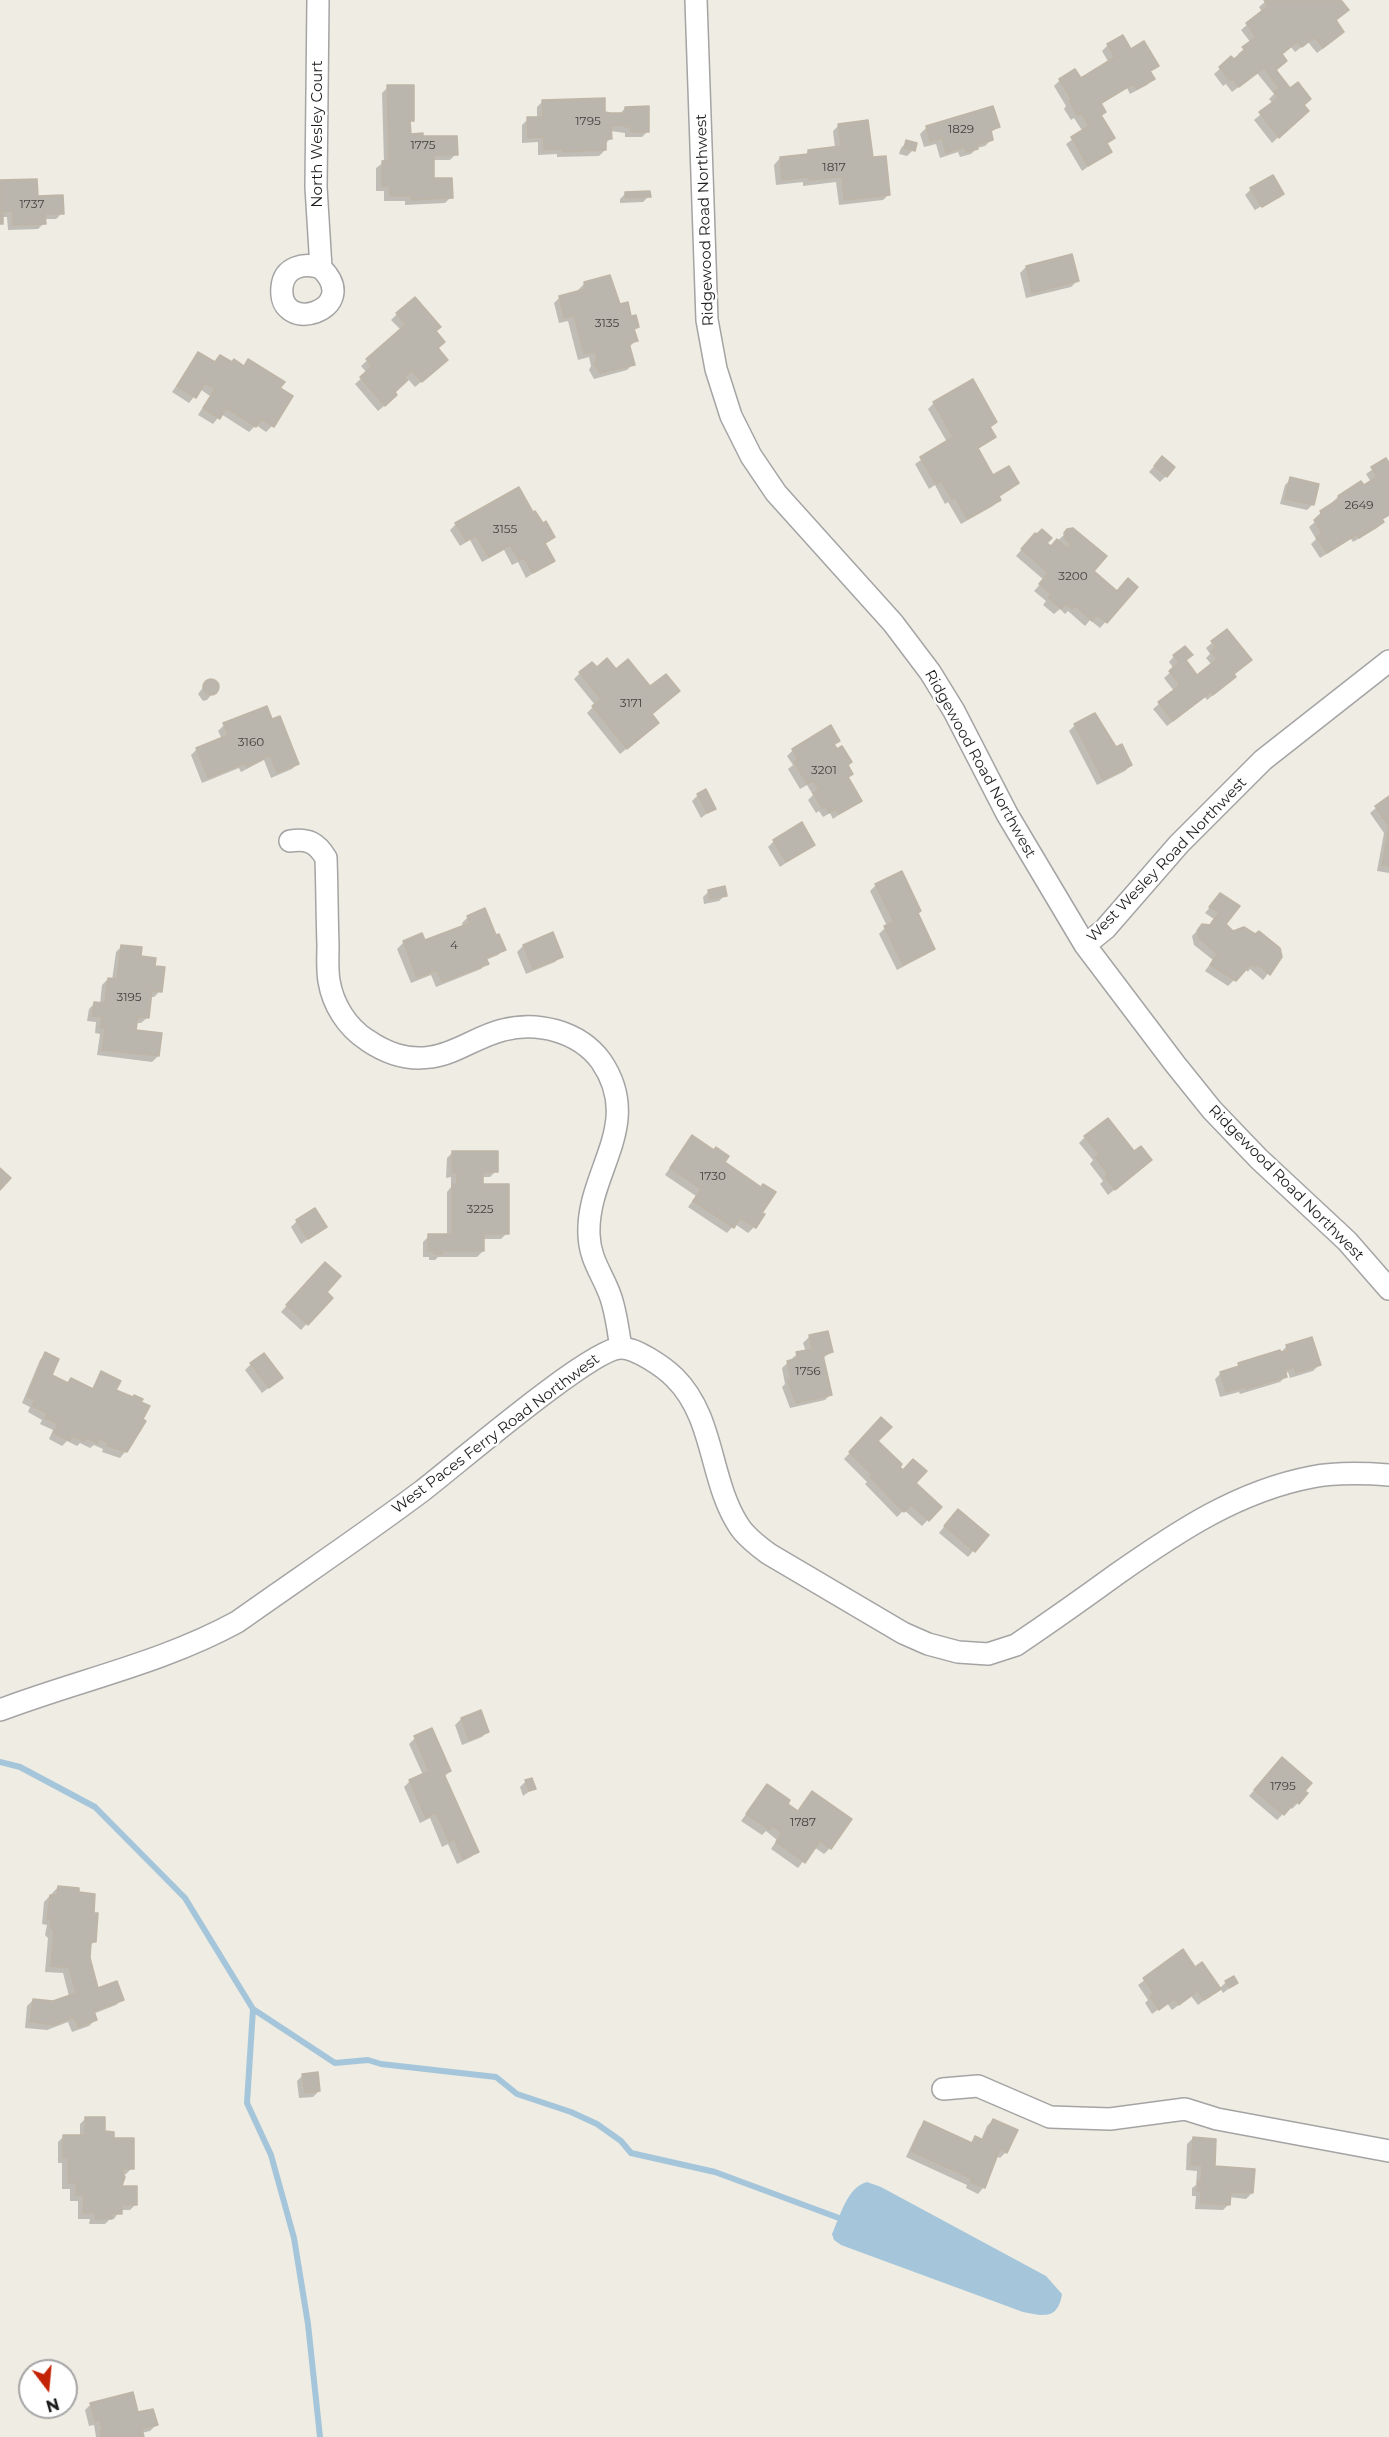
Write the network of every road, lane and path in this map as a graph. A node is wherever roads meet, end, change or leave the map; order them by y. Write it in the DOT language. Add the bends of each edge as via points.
graph roads {
  1 [pos="318,0"];
  2 [pos="696,0"];
  3 [pos="321,268"];
  4 [pos="1389,661"];
  5 [pos="290,841"];
  6 [pos="1085,945"];
  7 [pos="1389,1289"];
  8 [pos="621,1348"];
  9 [pos="1389,1475"];
  10 [pos="0,1710"];
  11 [pos="943,2089"];
  12 [pos="1389,2151"];
  1 -- 3 [label="street, North Wesley Court" via="316,187"];
  2 -- 6 [label="street, Ridgewood Road Northwest" via="708,320 716,369 731,416 776,493 893,623 930,672"];
  4 -- 6 [label="street, West Wesley Road Northwest" via="1263,760 1179,844 1105,929"];
  5 -- 8 [label="street" via="311,842 326,858 329,981 352,1031 384,1052 432,1058 503,1030 533,1026 571,1036 601,1062 615,1089 618,1122 591,1205 589,1236 595,1266 614,1307"];
  6 -- 7 [label="street, Ridgewood Road Northwest" via="1212,1110 1347,1241"];
  8 -- 9 [label="street" via="660,1365 688,1394 700,1417 729,1508 754,1543 903,1633 958,1652 988,1654 1016,1645 1173,1535 1238,1501 1313,1477"];
  8 -- 10 [label="street, West Paces Ferry Road Northwest" via="606,1351 563,1380 422,1490 237,1622 172,1653"];
  11 -- 12 [label="street" via="978,2086 1050,2117 1110,2120 1185,2109 1217,2119"];
}
